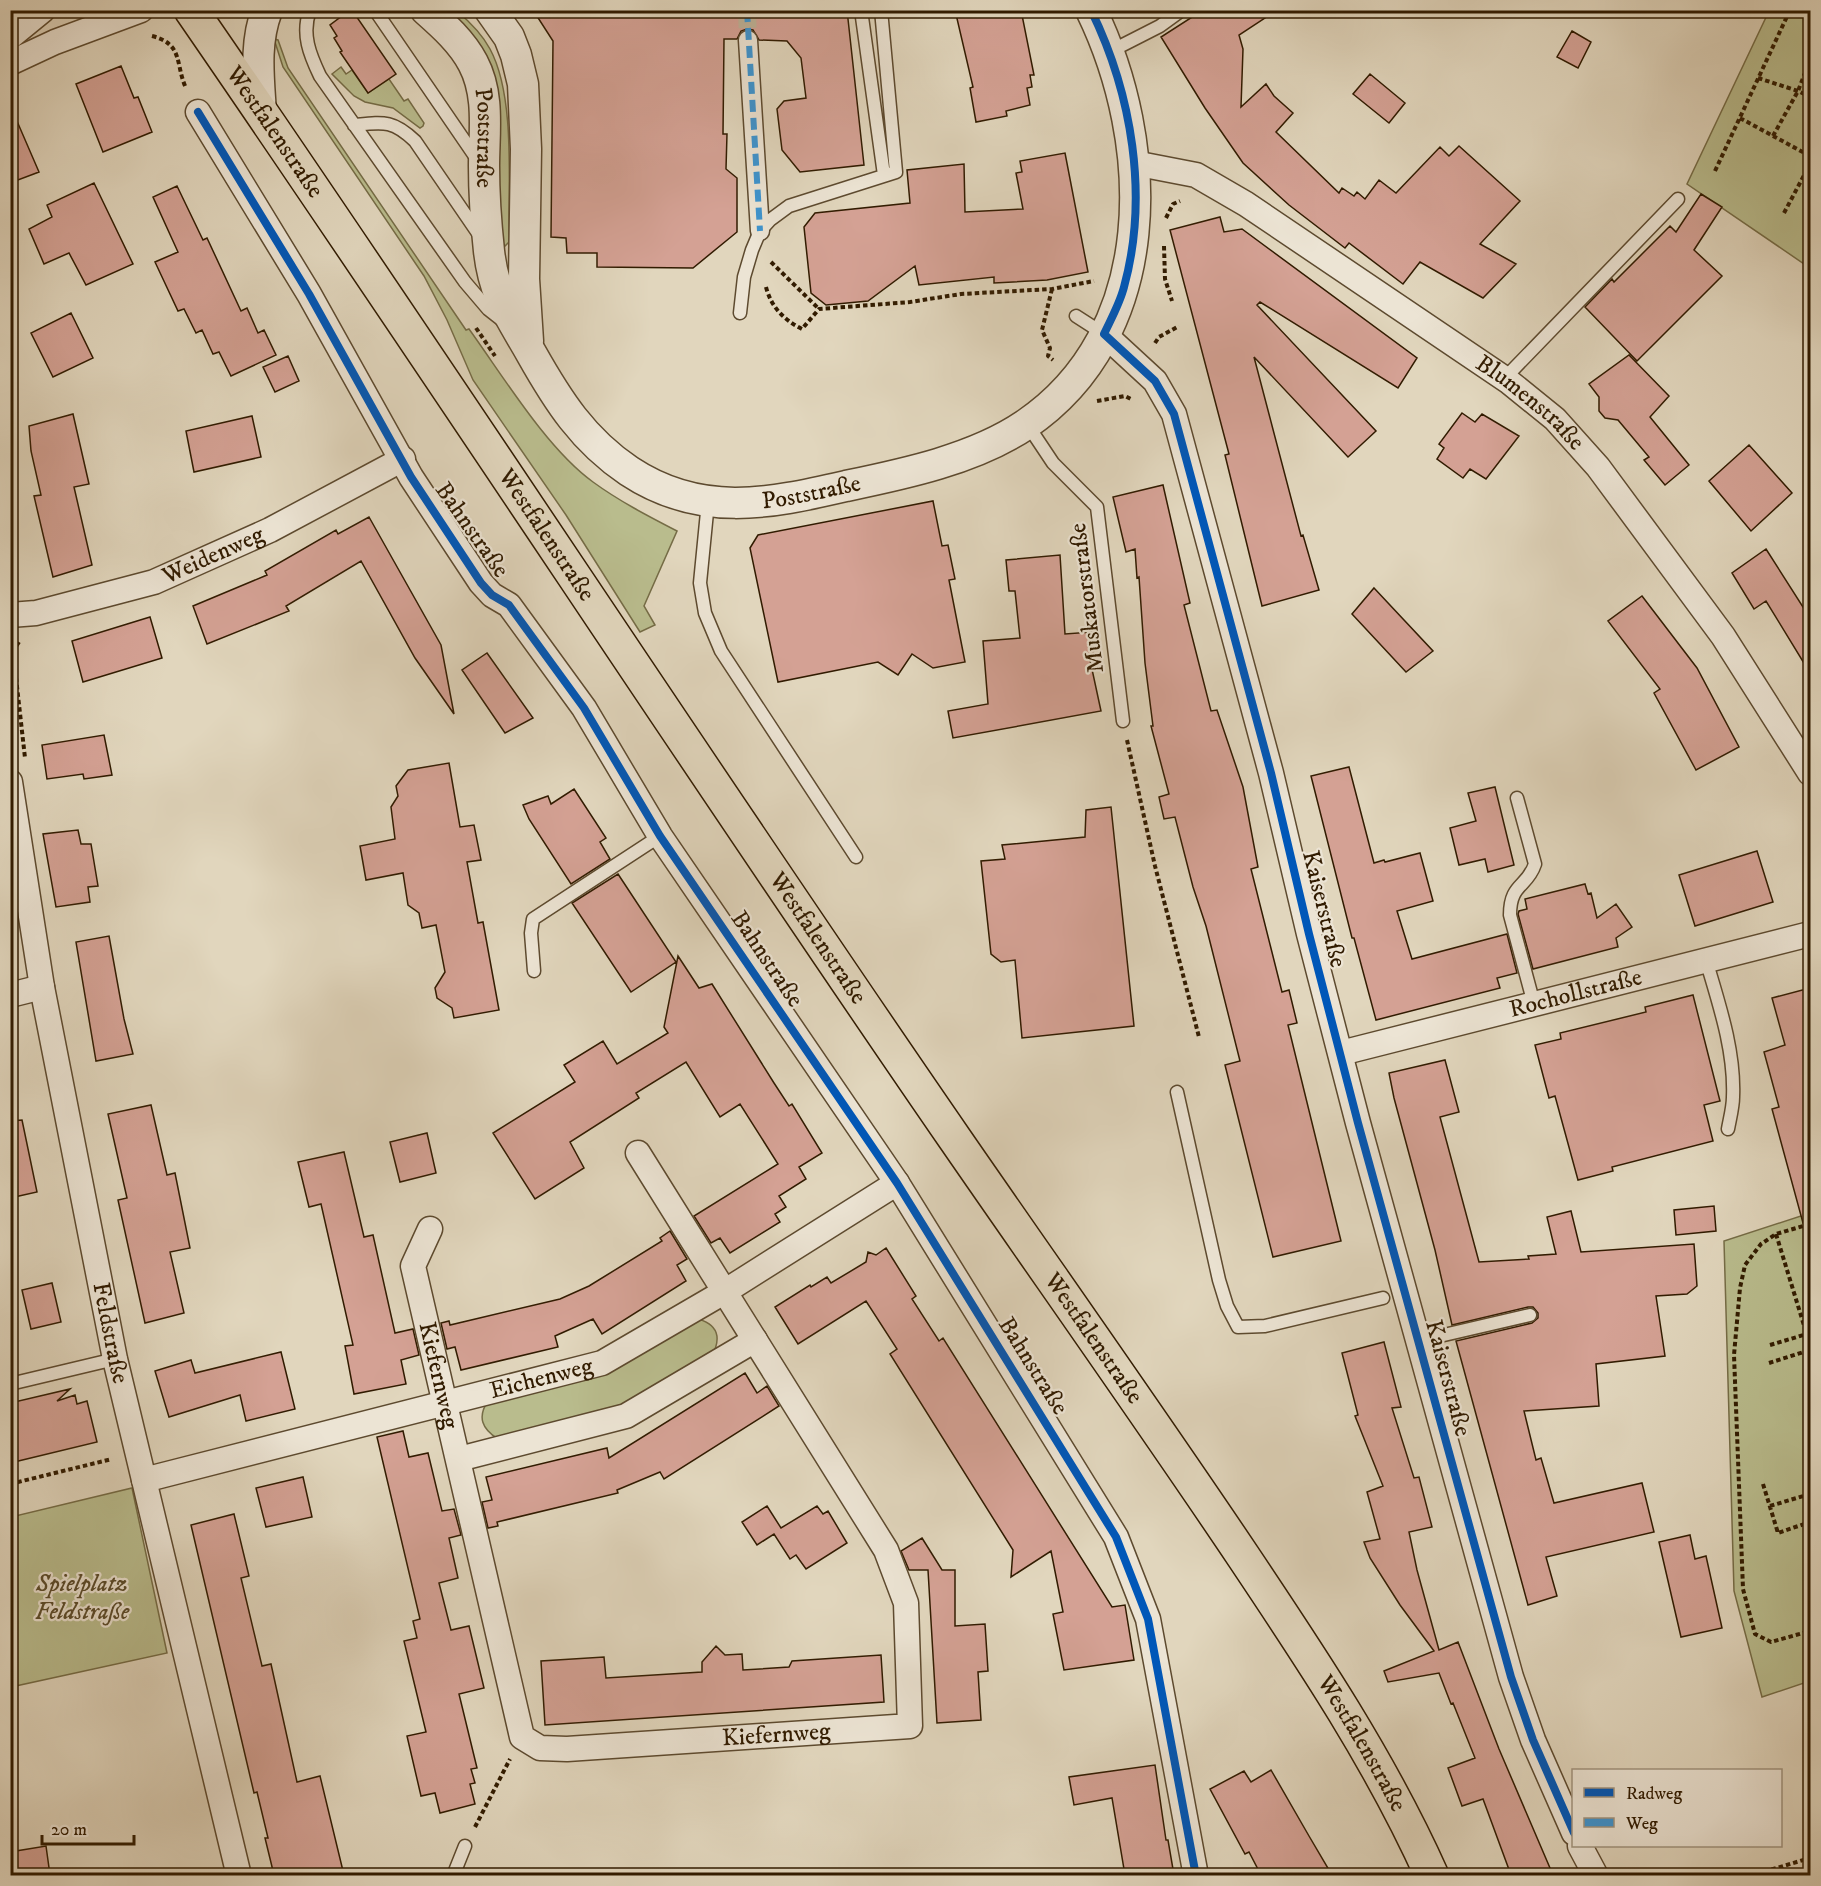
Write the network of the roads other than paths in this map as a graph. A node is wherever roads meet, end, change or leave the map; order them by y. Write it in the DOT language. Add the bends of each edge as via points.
graph roads {
  1 [pos="141,10"];
  2 [pos="190,10"];
  3 [pos="267,10"];
  4 [pos="310,10"];
  5 [pos="375,10"];
  6 [pos="426,10"];
  7 [pos="490,10"];
  8 [pos="861,10"];
  9 [pos="881,10"];
  10 [pos="1091,10"];
  11 [pos="1182,10"];
  12 [pos="40,11"];
  13 [pos="10,37"];
  14 [pos="748,40"];
  15 [pos="1109,52"];
  16 [pos="10,63"];
  17 [pos="198,112"];
  18 [pos="261,113"];
  19 [pos="354,125"];
  20 [pos="1134,163"];
  21 [pos="484,170"];
  22 [pos="884,176"];
  23 [pos="1678,199"];
  24 [pos="760,231"];
  25 [pos="489,248"];
  26 [pos="740,313"];
  27 [pos="1076,316"];
  28 [pos="1104,334"];
  29 [pos="524,342"];
  30 [pos="1504,379"];
  31 [pos="1027,424"];
  32 [pos="403,459"];
  33 [pos="708,502"];
  34 [pos="10,615"];
  35 [pos="1123,722"];
  36 [pos="1810,773"];
  37 [pos="10,782"];
  38 [pos="1517,798"];
  39 [pos="660,836"];
  40 [pos="856,857"];
  41 [pos="1810,934"];
  42 [pos="1706,960"];
  43 [pos="534,971"];
  44 [pos="42,987"];
  45 [pos="10,995"];
  46 [pos="1534,1004"];
  47 [pos="1341,1053"];
  48 [pos="1177,1092"];
  49 [pos="1728,1129"];
  50 [pos="638,1153"];
  51 [pos="897,1183"];
  52 [pos="430,1229"];
  53 [pos="724,1292"];
  54 [pos="1383,1298"];
  55 [pos="1530,1315"];
  56 [pos="755,1340"];
  57 [pos="1418,1341"];
  58 [pos="115,1359"];
  59 [pos="10,1384"];
  60 [pos="445,1402"];
  61 [pos="459,1459"];
  62 [pos="144,1480"];
  63 [pos="1572,1828"];
  64 [pos="465,1846"];
  65 [pos="1581,1847"];
  66 [pos="239,1875"];
  67 [pos="453,1875"];
  68 [pos="1196,1875"];
  69 [pos="1432,1875"];
  70 [pos="1596,1875"];
  1 -- 16 [label="street"];
  2 -- 18 [label="main road, Westfalenstraße"];
  3 -- 18 [label="street" via="259,55"];
  4 -- 19 [label="lane" via="306,35 310,54 320,76"];
  5 -- 21 [label="lane"];
  6 -- 21 [label="street, Poststraße" via="456,38 479,77 485,120"];
  7 -- 29 [label="street, Poststraße" via="508,37 523,84"];
  8 -- 22 [label="lane"];
  9 -- 22 [label="lane" via="896,172"];
  10 -- 15 [label="street"];
  11 -- 15 [label="lane"];
  12 -- 13 [label="street"];
  14 -- 24 [label="street"];
  15 -- 20 [label="street" via="1127,116"];
  17 -- 32 [label="street, Bahnstraße"];
  18 -- 69 [label="main road, Westfalenstraße" via="1331,1688"];
  19 -- 25 [label="lane" via="390,124 402,128"];
  19 -- 29 [label="lane" via="465,282"];
  20 -- 28 [label="street" via="1131,256 1123,290"];
  20 -- 30 [label="street, Blumenstraße" via="1196,175 1246,204"];
  21 -- 25 [label="street, Poststraße"];
  22 -- 24 [label="lane" via="789,206"];
  23 -- 30 [label="lane"];
  24 -- 26 [label="lane" via="748,263"];
  25 -- 29 [label="street, Poststraße" via="498,294"];
  27 -- 28 [label="lane"];
  28 -- 31 [label="street, Poststraße" via="1075,380"];
  28 -- 47 [label="street, Kaiserstraße" via="1155,381 1174,414 1271,773"];
  29 -- 33 [label="street, Poststraße" via="565,411 610,457 652,484"];
  30 -- 36 [label="street, Blumenstraße" via="1555,419 1598,467 1723,636"];
  31 -- 33 [label="street, Poststraße" via="989,445 947,460 858,484 766,501"];
  31 -- 35 [label="lane, Muskatorstraße" via="1053,463 1097,507"];
  32 -- 34 [label="street, Weidenweg" via="270,530 154,582 36,613"];
  32 -- 39 [label="street, Bahnstraße" via="481,583 509,605 584,708"];
  33 -- 40 [label="lane" via="700,583 705,614 721,651"];
  37 -- 44 [label="street, Feldstraße"];
  38 -- 46 [label="lane" via="1534,864 1515,891 1510,915"];
  39 -- 43 [label="lane" via="533,919"];
  39 -- 51 [label="street, Bahnstraße"];
  41 -- 42 [label="street, Rochollstraße"];
  42 -- 46 [label="street, Rochollstraße"];
  42 -- 49 [label="lane" via="1732,1065 1734,1097"];
  44 -- 45 [label="street"];
  44 -- 58 [label="street, Feldstraße"];
  46 -- 47 [label="street, Rochollstraße"];
  47 -- 57 [label="street, Kaiserstraße"];
  48 -- 54 [label="lane" via="1219,1280 1238,1327 1265,1326"];
  50 -- 53 [label="street, Kiefernweg"];
  51 -- 53 [label="street, Eichenweg"];
  51 -- 68 [label="street, Bahnstraße" via="1116,1537 1148,1619"];
  52 -- 60 [label="street, Kiefernweg" via="413,1266"];
  53 -- 56 [label="street, Kiefernweg"];
  53 -- 60 [label="street, Eichenweg" via="602,1363"];
  55 -- 57 [label="lane"];
  56 -- 61 [label="street" via="626,1416"];
  56 -- 61 [label="street, Kiefernweg" via="886,1550 906,1604 910,1726 540,1748 522,1737"];
  57 -- 63 [label="street, Kaiserstraße" via="1511,1677 1533,1740"];
  58 -- 59 [label="lane"];
  58 -- 62 [label="street, Feldstraße"];
  60 -- 61 [label="street, Kiefernweg"];
  60 -- 62 [label="street, Eichenweg"];
  62 -- 66 [label="street, Feldstraße"];
  64 -- 67 [label="lane"];
  65 -- 70 [label="street"];
}
